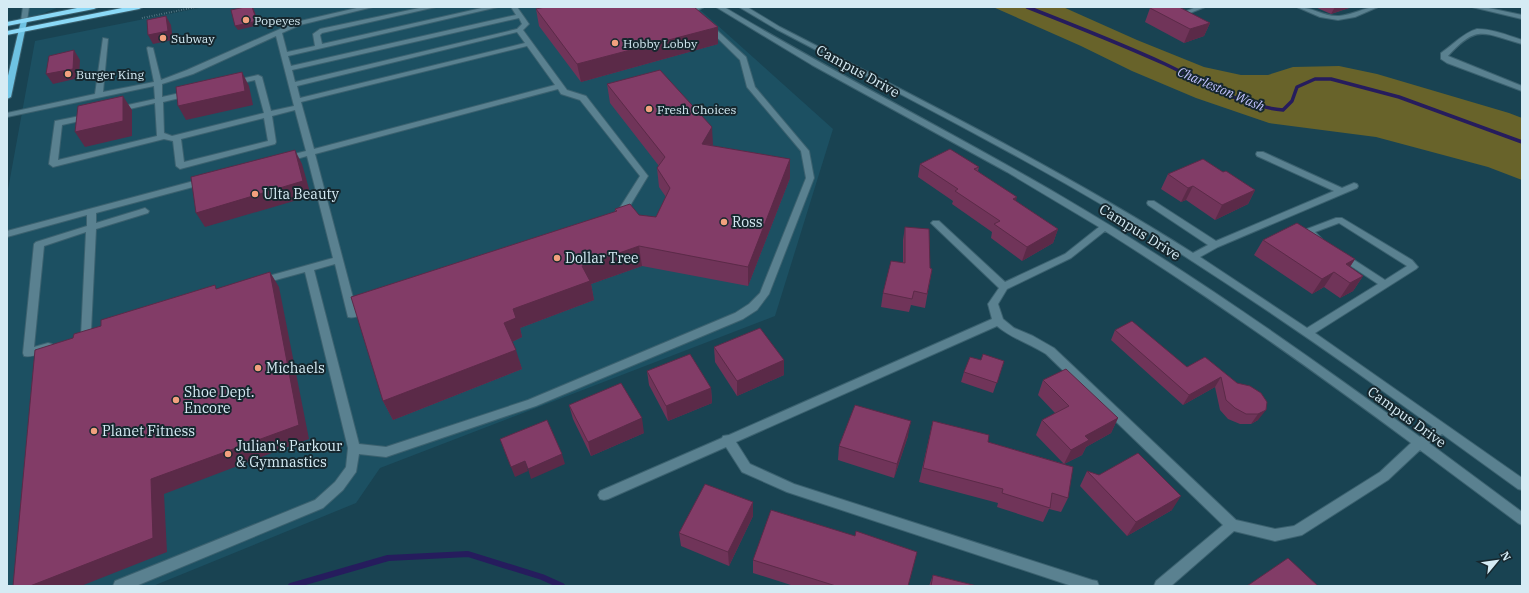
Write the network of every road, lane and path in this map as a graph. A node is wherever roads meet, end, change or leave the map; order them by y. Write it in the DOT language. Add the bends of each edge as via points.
graph roads {
  1 [pos="26,7"];
  2 [pos="94,7"];
  3 [pos="139,7"];
  4 [pos="370,7"];
  5 [pos="433,7"];
  6 [pos="495,7"];
  7 [pos="514,7"];
  8 [pos="701,7"];
  9 [pos="719,7"];
  10 [pos="742,7"];
  11 [pos="1202,7"];
  12 [pos="1300,7"];
  13 [pos="1375,7"];
  14 [pos="1475,7"];
  15 [pos="1190,11"];
  16 [pos="520,16"];
  17 [pos="1522,17"];
  18 [pos="24,21"];
  19 [pos="7,24"];
  20 [pos="22,30"];
  21 [pos="519,30"];
  22 [pos="278,31"];
  23 [pos="7,32"];
  24 [pos="105,39"];
  25 [pos="1522,42"];
  26 [pos="529,44"];
  27 [pos="319,47"];
  28 [pos="150,48"];
  29 [pos="284,55"];
  30 [pos="288,69"];
  31 [pos="158,82"];
  32 [pos="228,84"];
  33 [pos="292,85"];
  34 [pos="559,86"];
  35 [pos="1522,89"];
  36 [pos="197,91"];
  37 [pos="99,95"];
  38 [pos="7,97"];
  39 [pos="158,100"];
  40 [pos="297,104"];
  41 [pos="112,111"];
  42 [pos="97,114"];
  43 [pos="268,115"];
  44 [pos="7,116"];
  45 [pos="165,136"];
  46 [pos="177,137"];
  47 [pos="310,152"];
  48 [pos="1260,154"];
  49 [pos="279,161"];
  50 [pos="214,178"];
  51 [pos="1354,186"];
  52 [pos="1341,191"];
  53 [pos="1151,203"];
  54 [pos="92,211"];
  55 [pos="145,211"];
  56 [pos="936,223"];
  57 [pos="613,226"];
  58 [pos="1105,226"];
  59 [pos="91,227"];
  60 [pos="7,234"];
  61 [pos="1215,245"];
  62 [pos="1192,257"];
  63 [pos="338,260"];
  64 [pos="309,268"];
  65 [pos="250,284"];
  66 [pos="1385,284"];
  67 [pos="1004,287"];
  68 [pos="374,306"];
  69 [pos="998,321"];
  70 [pos="101,332"];
  71 [pos="1307,333"];
  72 [pos="57,345"];
  73 [pos="1442,427"];
  74 [pos="727,439"];
  75 [pos="1420,443"];
  76 [pos="354,448"];
  77 [pos="1522,485"];
  78 [pos="604,495"];
  79 [pos="1522,519"];
  80 [pos="1232,525"];
  81 [pos="120,586"];
  82 [pos="1092,586"];
  83 [pos="1161,586"];
  1 -- 18 [label="street"];
  2 -- 18 [label="highway"];
  3 -- 20 [label="highway"];
  4 -- 22 [label="street"];
  5 -- 27 [label="street" via="320,32 316,34"];
  6 -- 27 [label="street"];
  7 -- 16 [label="street"];
  8 -- 76 [label="street" via="692,10 744,59 751,87 805,151 810,178 764,294 739,316 532,403 386,452"];
  9 -- 58 [label="street, Campus Drive" via="769,38 968,147"];
  10 -- 62 [label="street, Campus Drive" via="1055,175"];
  11 -- 15 [label="street"];
  12 -- 13 [label="street" via="1333,19 1343,19"];
  14 -- 17 [label="street"];
  16 -- 21 [label="street" via="526,24"];
  16 -- 30 [label="street"];
  18 -- 19 [label="highway"];
  18 -- 20 [label="main road"];
  20 -- 23 [label="highway"];
  20 -- 38 [label="main road"];
  21 -- 26 [label="street"];
  21 -- 33 [label="street"];
  22 -- 29 [label="street"];
  22 -- 31 [label="street" via="190,72"];
  24 -- 37 [label="street"];
  25 -- 35 [label="street" via="1502,35 1473,33 1444,55 1450,62"];
  26 -- 34 [label="street"];
  26 -- 40 [label="street"];
  27 -- 29 [label="street"];
  28 -- 31 [label="street"];
  29 -- 30 [label="street"];
  30 -- 33 [label="street"];
  31 -- 37 [label="street"];
  31 -- 39 [label="street"];
  32 -- 43 [label="street" via="258,77"];
  33 -- 40 [label="street"];
  34 -- 47 [label="street"];
  34 -- 57 [label="street" via="564,92 583,98 644,176"];
  36 -- 39 [label="street"];
  37 -- 44 [label="street"];
  39 -- 41 [label="street"];
  39 -- 45 [label="street" via="160,134"];
  40 -- 43 [label="street"];
  40 -- 47 [label="street"];
  42 -- 45 [label="street" via="58,123 53,164"];
  43 -- 46 [label="street"];
  43 -- 46 [label="street" via="272,142 180,166"];
  45 -- 46 [label="street" via="170,139"];
  47 -- 49 [label="street"];
  47 -- 63 [label="street"];
  48 -- 52 [label="street"];
  50 -- 54 [label="street"];
  51 -- 52 [label="street"];
  52 -- 61 [label="street"];
  53 -- 61 [label="street"];
  54 -- 59 [label="street"];
  54 -- 60 [label="street"];
  55 -- 59 [label="street"];
  56 -- 67 [label="street"];
  58 -- 67 [label="street" via="1068,256"];
  58 -- 75 [label="street, Campus Drive" via="1257,325"];
  59 -- 70 [label="street" via="82,337"];
  59 -- 72 [label="street" via="39,244 28,353"];
  61 -- 62 [label="street"];
  62 -- 71 [label="street, Campus Drive"];
  63 -- 64 [label="street"];
  63 -- 68 [label="street" via="352,314"];
  64 -- 65 [label="street"];
  64 -- 76 [label="street"];
  66 -- 66 [label="street" via="1413,267 1409,262 1339,220 1310,231 1313,237"];
  66 -- 71 [label="street"];
  67 -- 69 [label="street" via="993,304"];
  69 -- 74 [label="street"];
  69 -- 80 [label="street" via="1010,331 1050,351"];
  71 -- 73 [label="street, Campus Drive"];
  73 -- 75 [label="street"];
  73 -- 77 [label="street, Campus Drive"];
  74 -- 78 [label="street"];
  74 -- 82 [label="street" via="746,468 791,488"];
  75 -- 79 [label="street, Campus Drive"];
  75 -- 80 [label="street" via="1384,476 1297,531 1275,535"];
  76 -- 81 [label="street" via="352,468 339,486 319,504"];
  80 -- 83 [label="street"];
}
